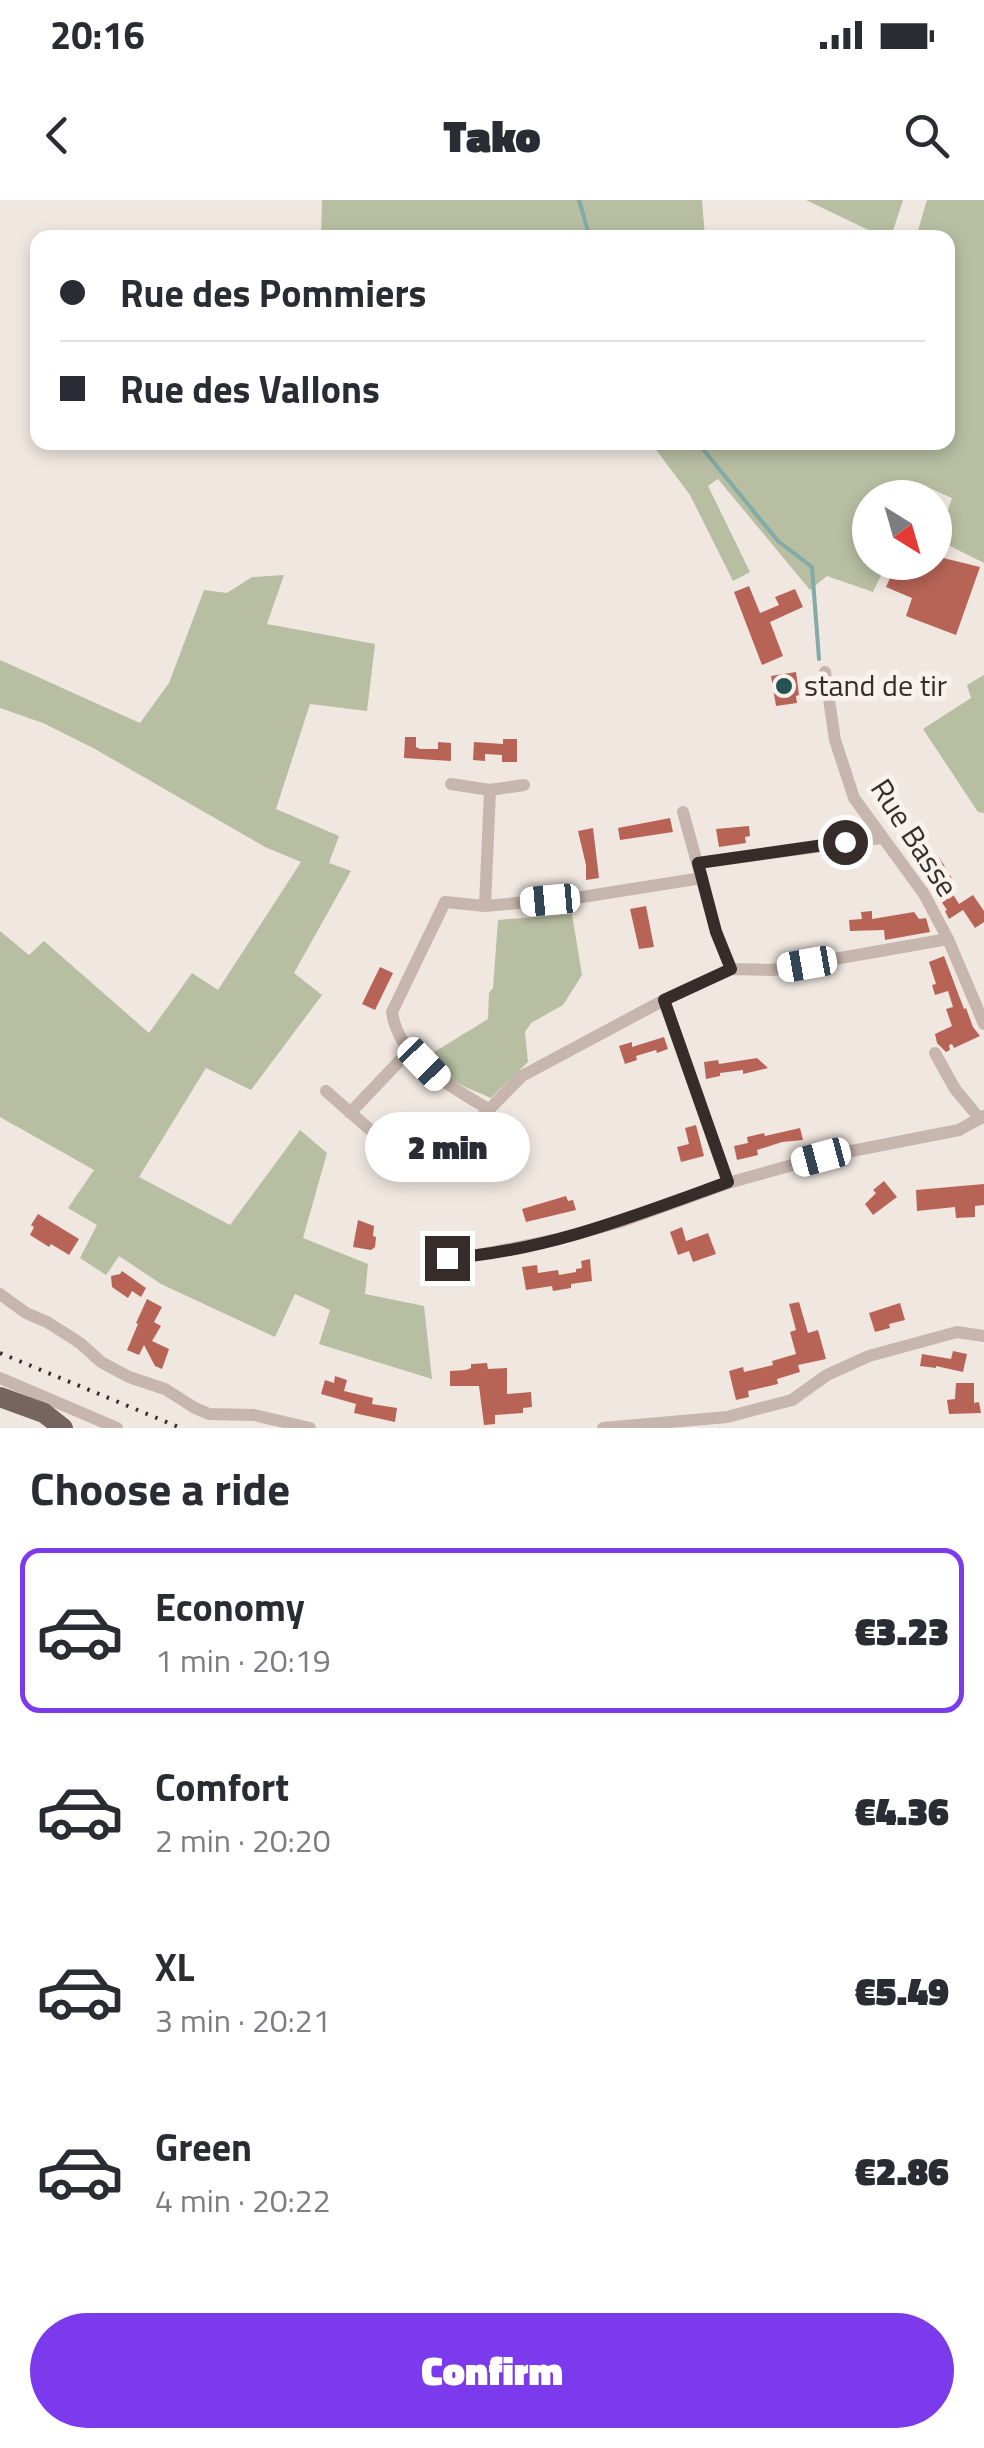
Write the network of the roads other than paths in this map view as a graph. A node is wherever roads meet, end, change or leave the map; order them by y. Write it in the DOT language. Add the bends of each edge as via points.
graph roads {
  1 [pos="824,672"];
  2 [pos="452,784"];
  3 [pos="524,785"];
  4 [pos="490,790"];
  5 [pos="683,812"];
  6 [pos="880,838"];
  7 [pos="698,863"];
  8 [pos="702,878"];
  9 [pos="485,906"];
  10 [pos="948,939"];
  11 [pos="731,969"];
  12 [pos="664,1000"];
  13 [pos="984,1024"];
  14 [pos="410,1050"];
  15 [pos="935,1054"];
  16 [pos="326,1091"];
  17 [pos="490,1110"];
  18 [pos="350,1113"];
  19 [pos="982,1118"];
  20 [pos="376,1136"];
  21 [pos="422,1172"];
  22 [pos="728,1182"];
  23 [pos="426,1259"];
  24 [pos="0,1294"];
  25 [pos="984,1336"];
  26 [pos="0,1378"];
  27 [pos="8,1400"];
  28 [pos="46,1428"];
  29 [pos="63,1428"];
  30 [pos="117,1428"];
  31 [pos="310,1428"];
  32 [pos="603,1428"];
  1 -- 6 [label="street, Rue Basse" via="834,740 854,798"];
  2 -- 4 [label="street"];
  3 -- 4 [label="street"];
  4 -- 9 [label="street"];
  5 -- 7 [label="street"];
  6 -- 7 [label="street"];
  6 -- 10 [label="street, Rue Basse"];
  7 -- 8 [label="street"];
  8 -- 9 [label="street"];
  8 -- 11 [label="street"];
  9 -- 14 [label="street" via="444,902 392,1012"];
  10 -- 11 [label="street" via="772,970"];
  10 -- 13 [label="street, Rue Basse"];
  11 -- 12 [label="street"];
  12 -- 17 [label="street" via="522,1076"];
  12 -- 22 [label="street"];
  14 -- 17 [label="street" via="438,1080"];
  14 -- 18 [label="street"];
  15 -- 19 [label="street"];
  16 -- 18 [label="street"];
  17 -- 21 [label="street"];
  18 -- 20 [label="street"];
  19 -- 22 [label="street" via="959,1130"];
  22 -- 23 [label="street" via="554,1240"];
  24 -- 31 [label="street" via="101,1362 195,1408"];
  25 -- 32 [label="street" via="956,1332 869,1356 792,1400 728,1417"];
  26 -- 30 [label="street"];
  27 -- 28 [label="main road"];
  27 -- 29 [label="main road"];
}
